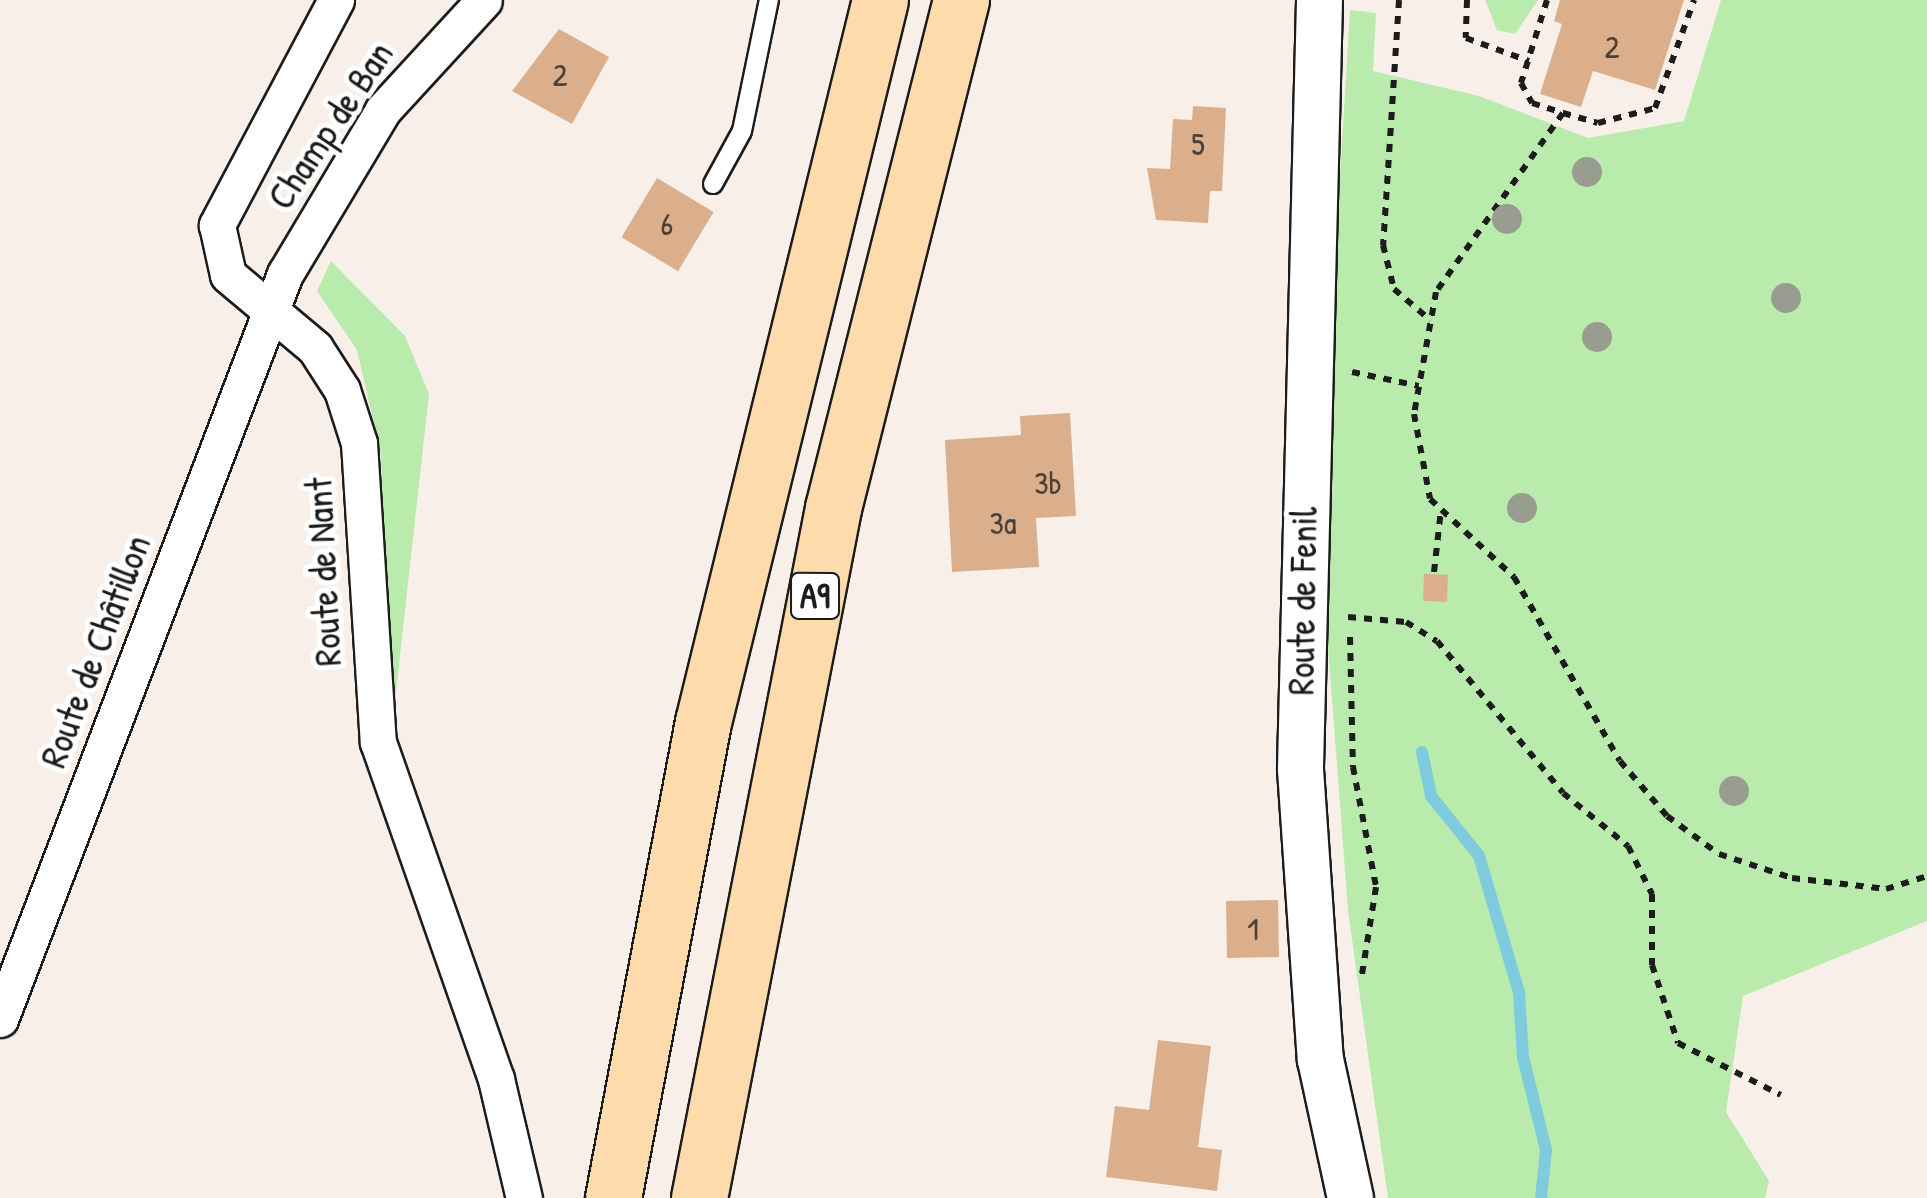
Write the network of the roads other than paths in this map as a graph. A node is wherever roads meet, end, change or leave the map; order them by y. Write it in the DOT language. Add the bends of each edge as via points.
graph roads {
  1 [pos="336,0"];
  2 [pos="484,0"];
  3 [pos="770,0"];
  4 [pos="880,0"];
  5 [pos="961,0"];
  6 [pos="1320,0"];
  7 [pos="713,184"];
  8 [pos="270,314"];
  9 [pos="0,1018"];
  10 [pos="524,1198"];
  11 [pos="612,1198"];
  12 [pos="699,1198"];
  13 [pos="1350,1198"];
  1 -- 8 [label="street, Route de Nant" via="217,225 228,275"];
  2 -- 8 [label="street, Champ de Ban" via="444,35 343,169"];
  3 -- 7 [label="lane" via="742,130"];
  4 -- 11 [label="highway, A9" via="707,704"];
  5 -- 12 [label="highway, A9" via="833,508"];
  6 -- 13 [label="street, Route de Fenil" via="1300,769 1320,1060"];
  8 -- 9 [label="street, Route de Châtillon"];
  8 -- 10 [label="street, Route de Nant" via="322,356 358,442 378,742 496,1080"];
}
